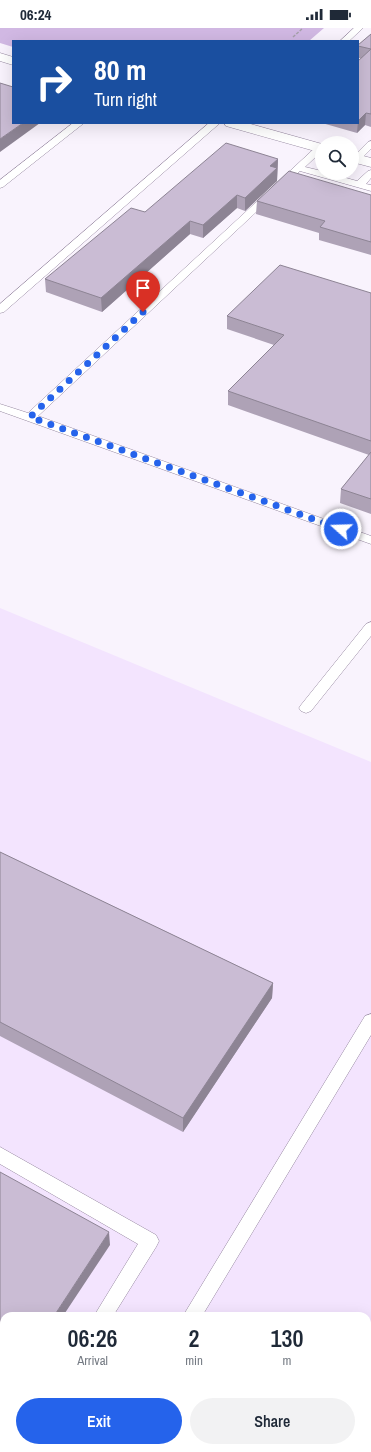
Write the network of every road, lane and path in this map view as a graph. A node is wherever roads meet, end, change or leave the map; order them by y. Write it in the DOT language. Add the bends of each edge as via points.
graph roads {
  1 [pos="304,28"];
  2 [pos="359,28"];
  3 [pos="292,37"];
  4 [pos="345,40"];
  5 [pos="0,58"];
  6 [pos="12,61"];
  7 [pos="78,124"];
  8 [pos="214,124"];
  9 [pos="248,125"];
  10 [pos="371,145"];
  11 [pos="315,146"];
  12 [pos="315,153"];
  13 [pos="359,154"];
  14 [pos="359,159"];
  15 [pos="371,162"];
  16 [pos="299,168"];
  17 [pos="371,173"];
  18 [pos="0,185"];
  19 [pos="359,185"];
  20 [pos="371,188"];
  21 [pos="0,310"];
  22 [pos="0,407"];
  23 [pos="30,417"];
  24 [pos="371,540"];
  25 [pos="371,627"];
  26 [pos="306,708"];
  27 [pos="371,1021"];
  28 [pos="0,1155"];
  29 [pos="106,1312"];
  30 [pos="194,1312"];
  1 -- 3 [label="path"];
  2 -- 4 [label="lane"];
  5 -- 6 [label="street"];
  7 -- 18 [label="lane"];
  8 -- 21 [label="lane"];
  9 -- 11 [label="street"];
  10 -- 13 [label="lane"];
  12 -- 16 [label="lane"];
  14 -- 15 [label="street"];
  16 -- 19 [label="lane"];
  16 -- 23 [label="lane"];
  17 -- 19 [label="lane"];
  19 -- 20 [label="lane"];
  22 -- 23 [label="lane"];
  23 -- 24 [label="lane"];
  25 -- 26 [label="lane"];
  27 -- 30 [label="lane"];
  28 -- 29 [label="lane" via="150,1241"];
}
